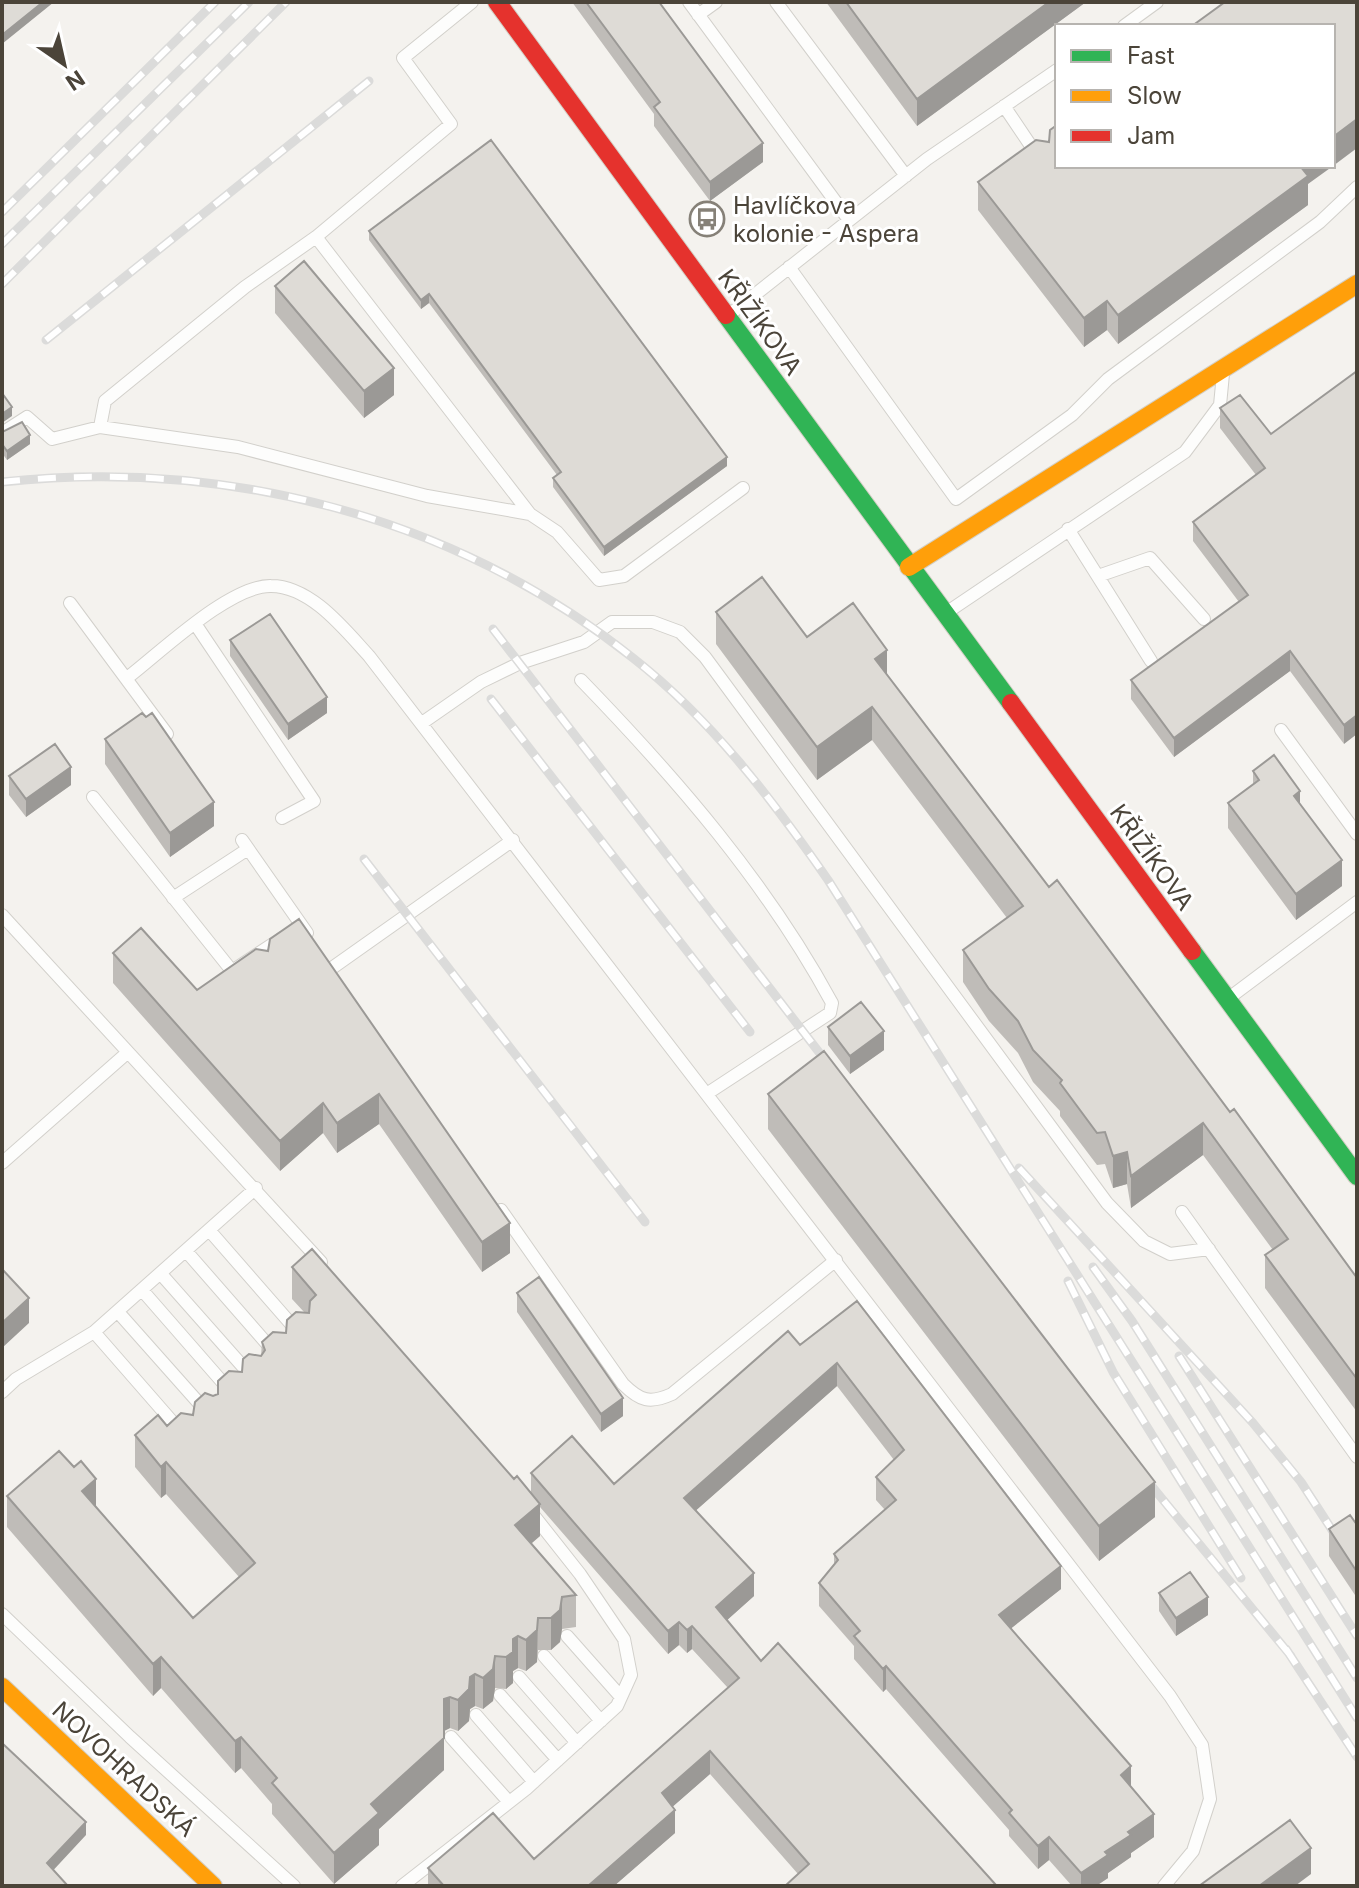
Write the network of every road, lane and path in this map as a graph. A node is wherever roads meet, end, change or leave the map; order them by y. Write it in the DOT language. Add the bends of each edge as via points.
graph roads {
  1 [pos="472,2"];
  2 [pos="497,2"];
  3 [pos="689,2"];
  4 [pos="716,2"];
  5 [pos="776,2"];
  6 [pos="1157,2"];
  7 [pos="698,15"];
  8 [pos="1128,24"];
  9 [pos="1055,71"];
  10 [pos="1004,106"];
  11 [pos="1043,164"];
  12 [pos="906,176"];
  13 [pos="1357,187"];
  14 [pos="849,220"];
  15 [pos="316,237"];
  16 [pos="789,267"];
  17 [pos="1357,284"];
  18 [pos="727,317"];
  19 [pos="1224,368"];
  20 [pos="100,427"];
  21 [pos="2,433"];
  22 [pos="743,488"];
  23 [pos="530,514"];
  24 [pos="1068,529"];
  25 [pos="909,567"];
  26 [pos="1098,576"];
  27 [pos="70,603"];
  28 [pos="944,615"];
  29 [pos="1204,619"];
  30 [pos="196,625"];
  31 [pos="1151,661"];
  32 [pos="127,678"];
  33 [pos="581,680"];
  34 [pos="422,723"];
  35 [pos="1281,730"];
  36 [pos="177,749"];
  37 [pos="93,797"];
  38 [pos="282,818"];
  39 [pos="1357,834"];
  40 [pos="513,840"];
  41 [pos="173,898"];
  42 [pos="1357,902"];
  43 [pos="2,915"];
  44 [pos="302,925"];
  45 [pos="324,958"];
  46 [pos="341,981"];
  47 [pos="1226,1000"];
  48 [pos="127,1053"];
  49 [pos="708,1093"];
  50 [pos="2,1163"];
  51 [pos="1357,1176"];
  52 [pos="256,1188"];
  53 [pos="495,1202"];
  54 [pos="1182,1212"];
  55 [pos="209,1230"];
  56 [pos="1209,1249"];
  57 [pos="186,1251"];
  58 [pos="836,1260"];
  59 [pos="327,1270"];
  60 [pos="161,1274"];
  61 [pos="142,1290"];
  62 [pos="118,1312"];
  63 [pos="94,1332"];
  64 [pos="303,1338"];
  65 [pos="280,1358"];
  66 [pos="256,1380"];
  67 [pos="2,1392"];
  68 [pos="236,1397"];
  69 [pos="212,1419"];
  70 [pos="188,1439"];
  71 [pos="1357,1457"];
  72 [pos="520,1499"];
  73 [pos="2,1614"];
  74 [pos="567,1636"];
  75 [pos="544,1656"];
  76 [pos="519,1677"];
  77 [pos="2,1687"];
  78 [pos="500,1695"];
  79 [pos="621,1697"];
  80 [pos="476,1715"];
  81 [pos="601,1721"];
  82 [pos="451,1737"];
  83 [pos="577,1743"];
  84 [pos="558,1760"];
  85 [pos="534,1782"];
  86 [pos="509,1802"];
  87 [pos="213,1886"];
  88 [pos="294,1886"];
  89 [pos="402,1886"];
  90 [pos="1164,1886"];
  1 -- 15 [label="lane" via="403,58 451,124"];
  2 -- 18 [label="street, KŘIŽÍKOVA" via="518,21"];
  3 -- 7 [label="lane"];
  4 -- 7 [label="lane"];
  5 -- 12 [label="lane"];
  6 -- 8 [label="lane"];
  7 -- 14 [label="lane"];
  9 -- 10 [label="lane"];
  10 -- 11 [label="lane"];
  10 -- 12 [label="lane"];
  12 -- 14 [label="lane"];
  13 -- 16 [label="lane" via="1320,222 1108,379 1072,415 956,499"];
  14 -- 16 [label="lane"];
  15 -- 20 [label="lane" via="245,287 105,401"];
  15 -- 23 [label="lane"];
  16 -- 18 [label="lane"];
  17 -- 19 [label="street"];
  18 -- 25 [label="street, KŘIŽÍKOVA"];
  19 -- 24 [label="lane" via="1220,405 1185,452"];
  19 -- 25 [label="street"];
  20 -- 21 [label="lane" via="52,439 27,417"];
  20 -- 23 [label="lane" via="238,447 427,496"];
  22 -- 23 [label="lane" via="624,576 599,580 557,532"];
  24 -- 26 [label="lane"];
  24 -- 28 [label="lane"];
  25 -- 28 [label="street, KŘIŽÍKOVA"];
  26 -- 29 [label="lane" via="1150,558"];
  26 -- 31 [label="lane"];
  27 -- 32 [label="lane"];
  28 -- 47 [label="street, KŘIŽÍKOVA"];
  30 -- 32 [label="lane"];
  30 -- 34 [label="lane" via="249,588 274,585 307,598 361,647"];
  30 -- 38 [label="lane" via="314,801"];
  32 -- 36 [label="lane"];
  33 -- 49 [label="lane" via="677,781 750,876 832,1003 830,1013"];
  34 -- 40 [label="lane"];
  34 -- 56 [label="lane" via="481,682 584,642 612,622 653,622 680,632 705,657 1107,1203 1144,1241 1170,1254"];
  35 -- 39 [label="lane"];
  37 -- 41 [label="lane"];
  40 -- 45 [label="lane"];
  40 -- 49 [label="lane"];
  41 -- 44 [label="lane" via="232,971 254,962"];
  41 -- 44 [label="lane" via="245,844"];
  42 -- 47 [label="lane"];
  43 -- 48 [label="lane"];
  44 -- 45 [label="lane"];
  45 -- 46 [label="lane"];
  47 -- 51 [label="street, KŘIŽÍKOVA"];
  48 -- 50 [label="lane"];
  48 -- 52 [label="lane"];
  49 -- 58 [label="lane"];
  52 -- 55 [label="lane"];
  52 -- 59 [label="lane"];
  53 -- 58 [label="lane" via="638,1399 656,1401 672,1394"];
  54 -- 56 [label="lane"];
  55 -- 57 [label="lane"];
  55 -- 64 [label="lane"];
  56 -- 71 [label="lane"];
  57 -- 60 [label="lane"];
  57 -- 65 [label="lane"];
  58 -- 90 [label="lane" via="1202,1745 1210,1799 1193,1851"];
  60 -- 61 [label="lane"];
  60 -- 66 [label="lane"];
  61 -- 62 [label="lane"];
  61 -- 68 [label="lane"];
  62 -- 63 [label="lane"];
  62 -- 69 [label="lane"];
  63 -- 67 [label="lane"];
  63 -- 70 [label="lane"];
  72 -- 79 [label="lane" via="624,1639 631,1675"];
  73 -- 88 [label="lane"];
  74 -- 79 [label="lane"];
  75 -- 81 [label="lane"];
  76 -- 83 [label="lane"];
  77 -- 87 [label="street, NOVOHRADSKÁ"];
  78 -- 84 [label="lane"];
  79 -- 81 [label="lane"];
  80 -- 85 [label="lane"];
  81 -- 83 [label="lane"];
  82 -- 86 [label="lane"];
  83 -- 84 [label="lane"];
  84 -- 85 [label="lane"];
  85 -- 86 [label="lane"];
  86 -- 89 [label="lane"];
}
